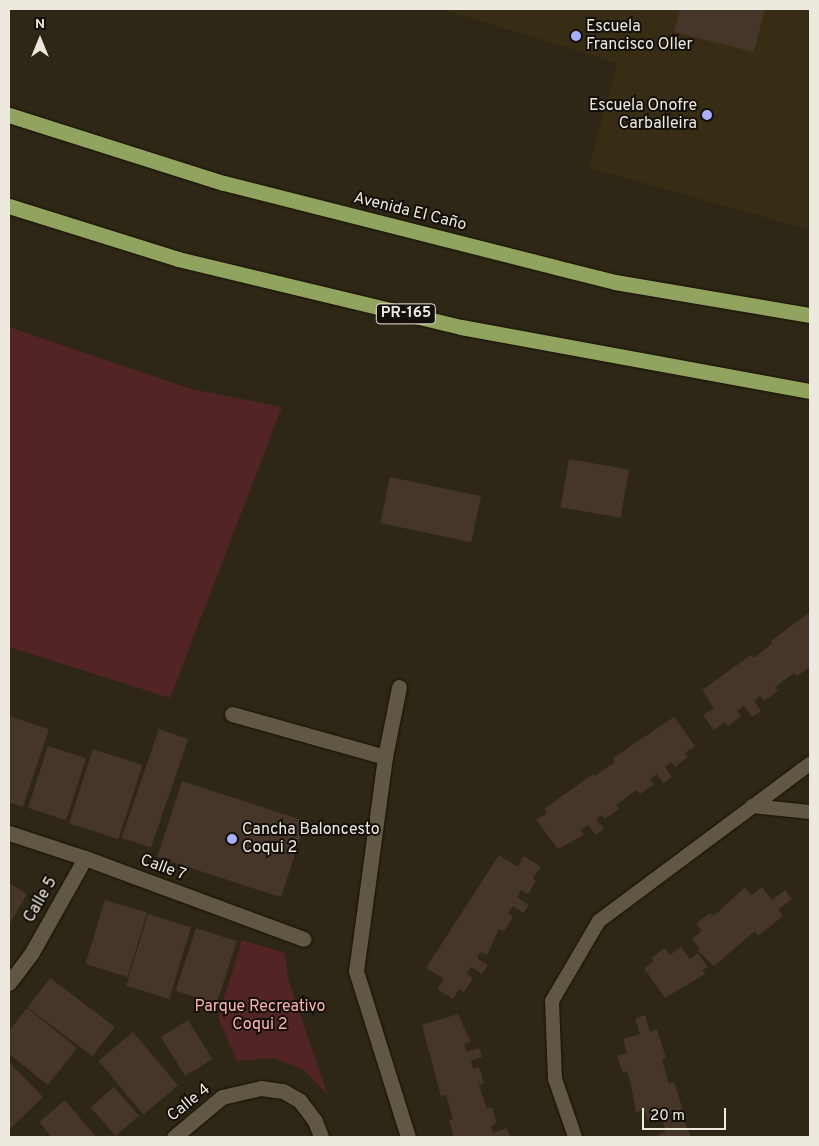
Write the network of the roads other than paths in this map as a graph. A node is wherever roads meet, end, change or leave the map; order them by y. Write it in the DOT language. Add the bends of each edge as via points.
graph roads {
  1 [pos="9,115"];
  2 [pos="9,206"];
  3 [pos="810,315"];
  4 [pos="810,391"];
  5 [pos="400,687"];
  6 [pos="232,714"];
  7 [pos="385,758"];
  8 [pos="810,764"];
  9 [pos="752,806"];
  10 [pos="810,812"];
  11 [pos="9,834"];
  12 [pos="85,858"];
  13 [pos="304,939"];
  14 [pos="9,983"];
  15 [pos="174,1137"];
  16 [pos="321,1137"];
  17 [pos="408,1137"];
  18 [pos="575,1137"];
  1 -- 3 [label="highway, Avenida El Caño" via="224,183 615,282"];
  2 -- 4 [label="highway, PR-165" via="178,259 461,327"];
  5 -- 7 [label="street"];
  6 -- 7 [label="street"];
  7 -- 17 [label="street" via="356,971"];
  8 -- 9 [label="lane"];
  9 -- 10 [label="lane"];
  9 -- 18 [label="lane" via="598,921 552,1001 555,1079"];
  11 -- 12 [label="street, Calle 7"];
  12 -- 13 [label="street, Calle 7"];
  12 -- 14 [label="street, Calle 5" via="31,954"];
  15 -- 16 [label="street, Calle 4" via="222,1097 261,1088 283,1091 300,1101 315,1121"];
}
